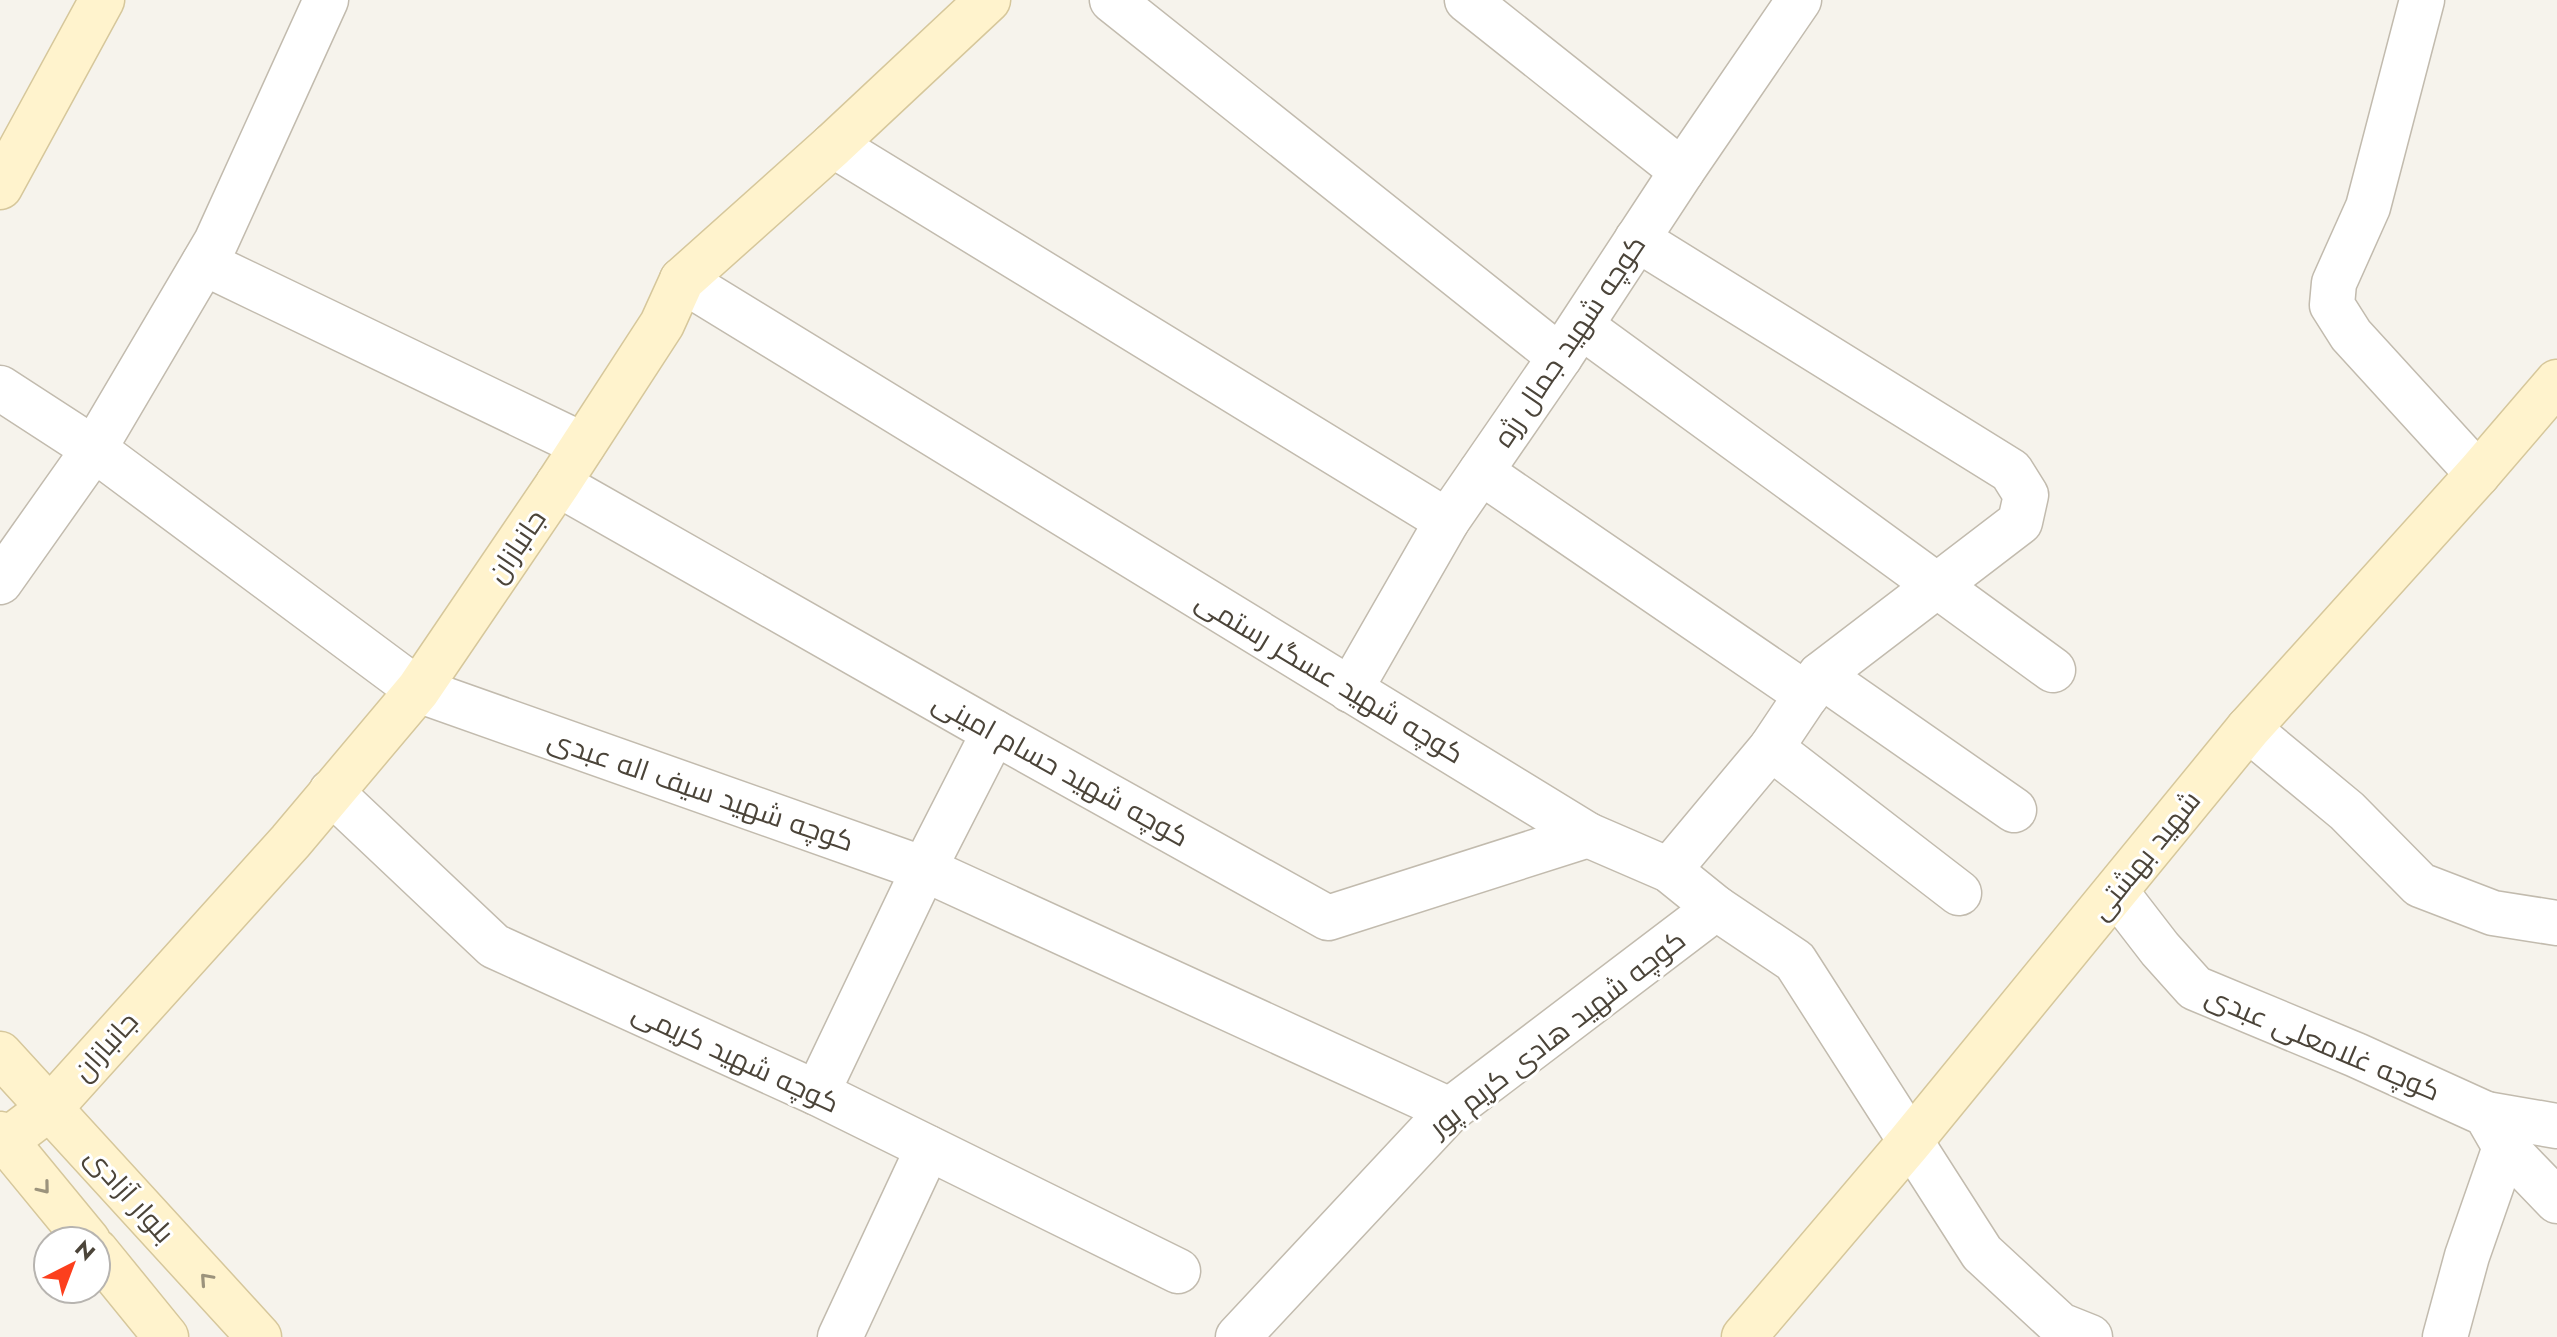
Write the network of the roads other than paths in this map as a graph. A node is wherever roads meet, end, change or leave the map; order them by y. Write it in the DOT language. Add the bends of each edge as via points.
graph roads {
  1 [pos="102,0"];
  2 [pos="326,0"];
  3 [pos="988,0"];
  4 [pos="1112,0"];
  5 [pos="1467,0"];
  6 [pos="1799,0"];
  7 [pos="2422,0"];
  8 [pos="833,145"];
  9 [pos="1682,171"];
  10 [pos="0,187"];
  11 [pos="1637,239"];
  12 [pos="204,263"];
  13 [pos="682,280"];
  14 [pos="1571,342"];
  15 [pos="2557,382"];
  16 [pos="0,388"];
  17 [pos="583,445"];
  18 [pos="94,449"];
  19 [pos="1481,472"];
  20 [pos="2478,474"];
  21 [pos="558,484"];
  22 [pos="1447,521"];
  23 [pos="0,582"];
  24 [pos="1936,586"];
  25 [pos="2053,670"];
  26 [pos="1813,685"];
  27 [pos="418,690"];
  28 [pos="1350,690"];
  29 [pos="2248,729"];
  30 [pos="994,732"];
  31 [pos="1771,748"];
  32 [pos="331,792"];
  33 [pos="2014,810"];
  34 [pos="1588,835"];
  35 [pos="924,869"];
  36 [pos="1669,870"];
  37 [pos="2116,892"];
  38 [pos="1959,893"];
  39 [pos="1716,908"];
  40 [pos="2557,923"];
  41 [pos="0,1054"];
  42 [pos="817,1093"];
  43 [pos="51,1107"];
  44 [pos="1450,1110"];
  45 [pos="2557,1126"];
  46 [pos="2496,1131"];
  47 [pos="3,1138"];
  48 [pos="1909,1143"];
  49 [pos="928,1148"];
  50 [pos="2557,1201"];
  51 [pos="75,1225"];
  52 [pos="112,1271"];
  53 [pos="1178,1271"];
  54 [pos="2068,1333"];
  55 [pos="166,1337"];
  56 [pos="259,1337"];
  57 [pos="840,1337"];
  58 [pos="1238,1337"];
  59 [pos="1744,1337"];
  60 [pos="2445,1337"];
  1 -- 10 [label="street"];
  2 -- 12 [label="street"];
  3 -- 8 [label="street, جانبازان"];
  4 -- 14 [label="street"];
  5 -- 9 [label="street"];
  6 -- 9 [label="street, کوچه شهید جمال رژه"];
  7 -- 20 [label="street" via="2368,207 2334,283 2332,305 2351,335"];
  8 -- 13 [label="street, جانبازان"];
  8 -- 22 [label="street"];
  9 -- 11 [label="street, کوچه شهید جمال رژه"];
  11 -- 14 [label="street, کوچه شهید جمال رژه"];
  11 -- 24 [label="street" via="2011,471 2026,495 2020,522"];
  12 -- 17 [label="street"];
  12 -- 18 [label="street"];
  13 -- 17 [label="street, جانبازان" via="662,324"];
  13 -- 28 [label="street, کوچه شهید عسگر رستمی"];
  14 -- 19 [label="street, کوچه شهید جمال رژه"];
  14 -- 24 [label="street"];
  15 -- 20 [label="street, شهید بهشتی"];
  16 -- 18 [label="street, کوچه شهید سیف اله عبدی"];
  17 -- 21 [label="street, جانبازان"];
  18 -- 23 [label="street"];
  18 -- 27 [label="street, کوچه شهید سیف اله عبدی"];
  19 -- 22 [label="street, کوچه شهید جمال رژه"];
  19 -- 26 [label="street"];
  20 -- 29 [label="street, شهید بهشتی"];
  21 -- 27 [label="street, جانبازان"];
  21 -- 30 [label="street, کوچه شهید حسام امینی"];
  22 -- 28 [label="street, کوچه شهید جمال رژه"];
  24 -- 25 [label="street"];
  24 -- 26 [label="street"];
  26 -- 31 [label="street"];
  26 -- 33 [label="street"];
  27 -- 32 [label="street, جانبازان"];
  27 -- 35 [label="street, کوچه شهید سیف اله عبدی"];
  28 -- 34 [label="street, کوچه شهید عسگر رستمی"];
  29 -- 37 [label="street, شهید بهشتی"];
  29 -- 40 [label="street" via="2347,811 2420,885 2493,913"];
  30 -- 34 [label="street, کوچه شهید حسام امینی" via="1328,918"];
  30 -- 35 [label="street"];
  31 -- 36 [label="street"];
  31 -- 38 [label="street"];
  32 -- 42 [label="street, کوچه شهید کریمی" via="494,946"];
  32 -- 43 [label="street, جانبازان"];
  34 -- 36 [label="street, کوچه شهید عسگر رستمی"];
  35 -- 42 [label="street"];
  35 -- 44 [label="street, کوچه شهید سیف اله عبدی"];
  36 -- 39 [label="street, کوچه شهید عسگر رستمی"];
  37 -- 46 [label="street, کوچه غلامعلی عبدی" via="2195,988 2356,1055"];
  37 -- 48 [label="street, شهید بهشتی"];
  39 -- 44 [label="street, کوچه شهید هادی کریم پور"];
  39 -- 48 [label="street, کوچه شهید عسگر رستمی" via="1795,961"];
  41 -- 43 [label="street, بلوار آزادی"];
  42 -- 49 [label="street, کوچه شهید کریمی"];
  43 -- 47 [label="street, جانبازان"];
  56 -- 43 [label="street, بلوار آزادی, one-way"];
  44 -- 58 [label="street, کوچه شهید هادی کریم پور"];
  45 -- 46 [label="street"];
  46 -- 50 [label="street"];
  46 -- 60 [label="street"];
  47 -- 51 [label="street, one-way"];
  48 -- 54 [label="street, کوچه شهید عسگر رستمی" via="1982,1253"];
  48 -- 59 [label="street, شهید بهشتی"];
  49 -- 53 [label="street, کوچه شهید کریمی"];
  49 -- 57 [label="street"];
  52 -- 55 [label="street"];
}
